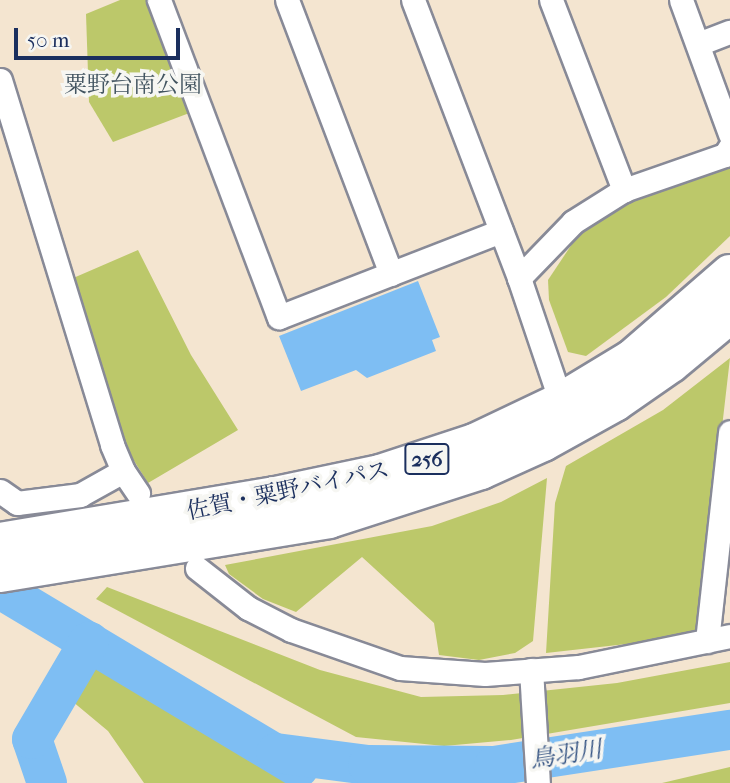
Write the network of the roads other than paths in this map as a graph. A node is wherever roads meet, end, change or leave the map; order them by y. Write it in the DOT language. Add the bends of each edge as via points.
graph roads {
  1 [pos="159,0"];
  2 [pos="287,0"];
  3 [pos="413,0"];
  4 [pos="551,0"];
  5 [pos="681,0"];
  6 [pos="730,32"];
  7 [pos="698,44"];
  8 [pos="0,80"];
  9 [pos="730,134"];
  10 [pos="730,147"];
  11 [pos="624,190"];
  12 [pos="501,231"];
  13 [pos="391,274"];
  14 [pos="730,274"];
  15 [pos="520,278"];
  16 [pos="730,314"];
  17 [pos="561,402"];
  18 [pos="730,432"];
  19 [pos="123,471"];
  20 [pos="0,491"];
  21 [pos="138,493"];
  22 [pos="0,542"];
  23 [pos="197,568"];
  24 [pos="0,573"];
  25 [pos="730,636"];
  26 [pos="707,641"];
  27 [pos="533,679"];
  28 [pos="538,783"];
  1 -- 13 [label="street" via="279,317"];
  2 -- 13 [label="street"];
  3 -- 12 [label="street"];
  4 -- 11 [label="street"];
  5 -- 7 [label="street"];
  6 -- 7 [label="street"];
  7 -- 9 [label="street"];
  8 -- 19 [label="street"];
  10 -- 11 [label="street" via="725,155"];
  11 -- 15 [label="street" via="573,222"];
  12 -- 13 [label="street"];
  12 -- 15 [label="street"];
  14 -- 17 [label="highway, 佐賀・粟野バイパス / 256" via="632,359"];
  15 -- 17 [label="street"];
  16 -- 24 [label="highway, 佐賀・粟野バイパス / 256" via="615,402 481,470 329,519"];
  17 -- 22 [label="highway, 佐賀・粟野バイパス / 256" via="475,443 380,474 189,512"];
  18 -- 26 [label="street"];
  19 -- 20 [label="street" via="80,495 17,503"];
  19 -- 21 [label="street"];
  23 -- 27 [label="street" via="247,608 269,619 400,668"];
  25 -- 26 [label="street"];
  26 -- 27 [label="street"];
  27 -- 28 [label="street"];
}
